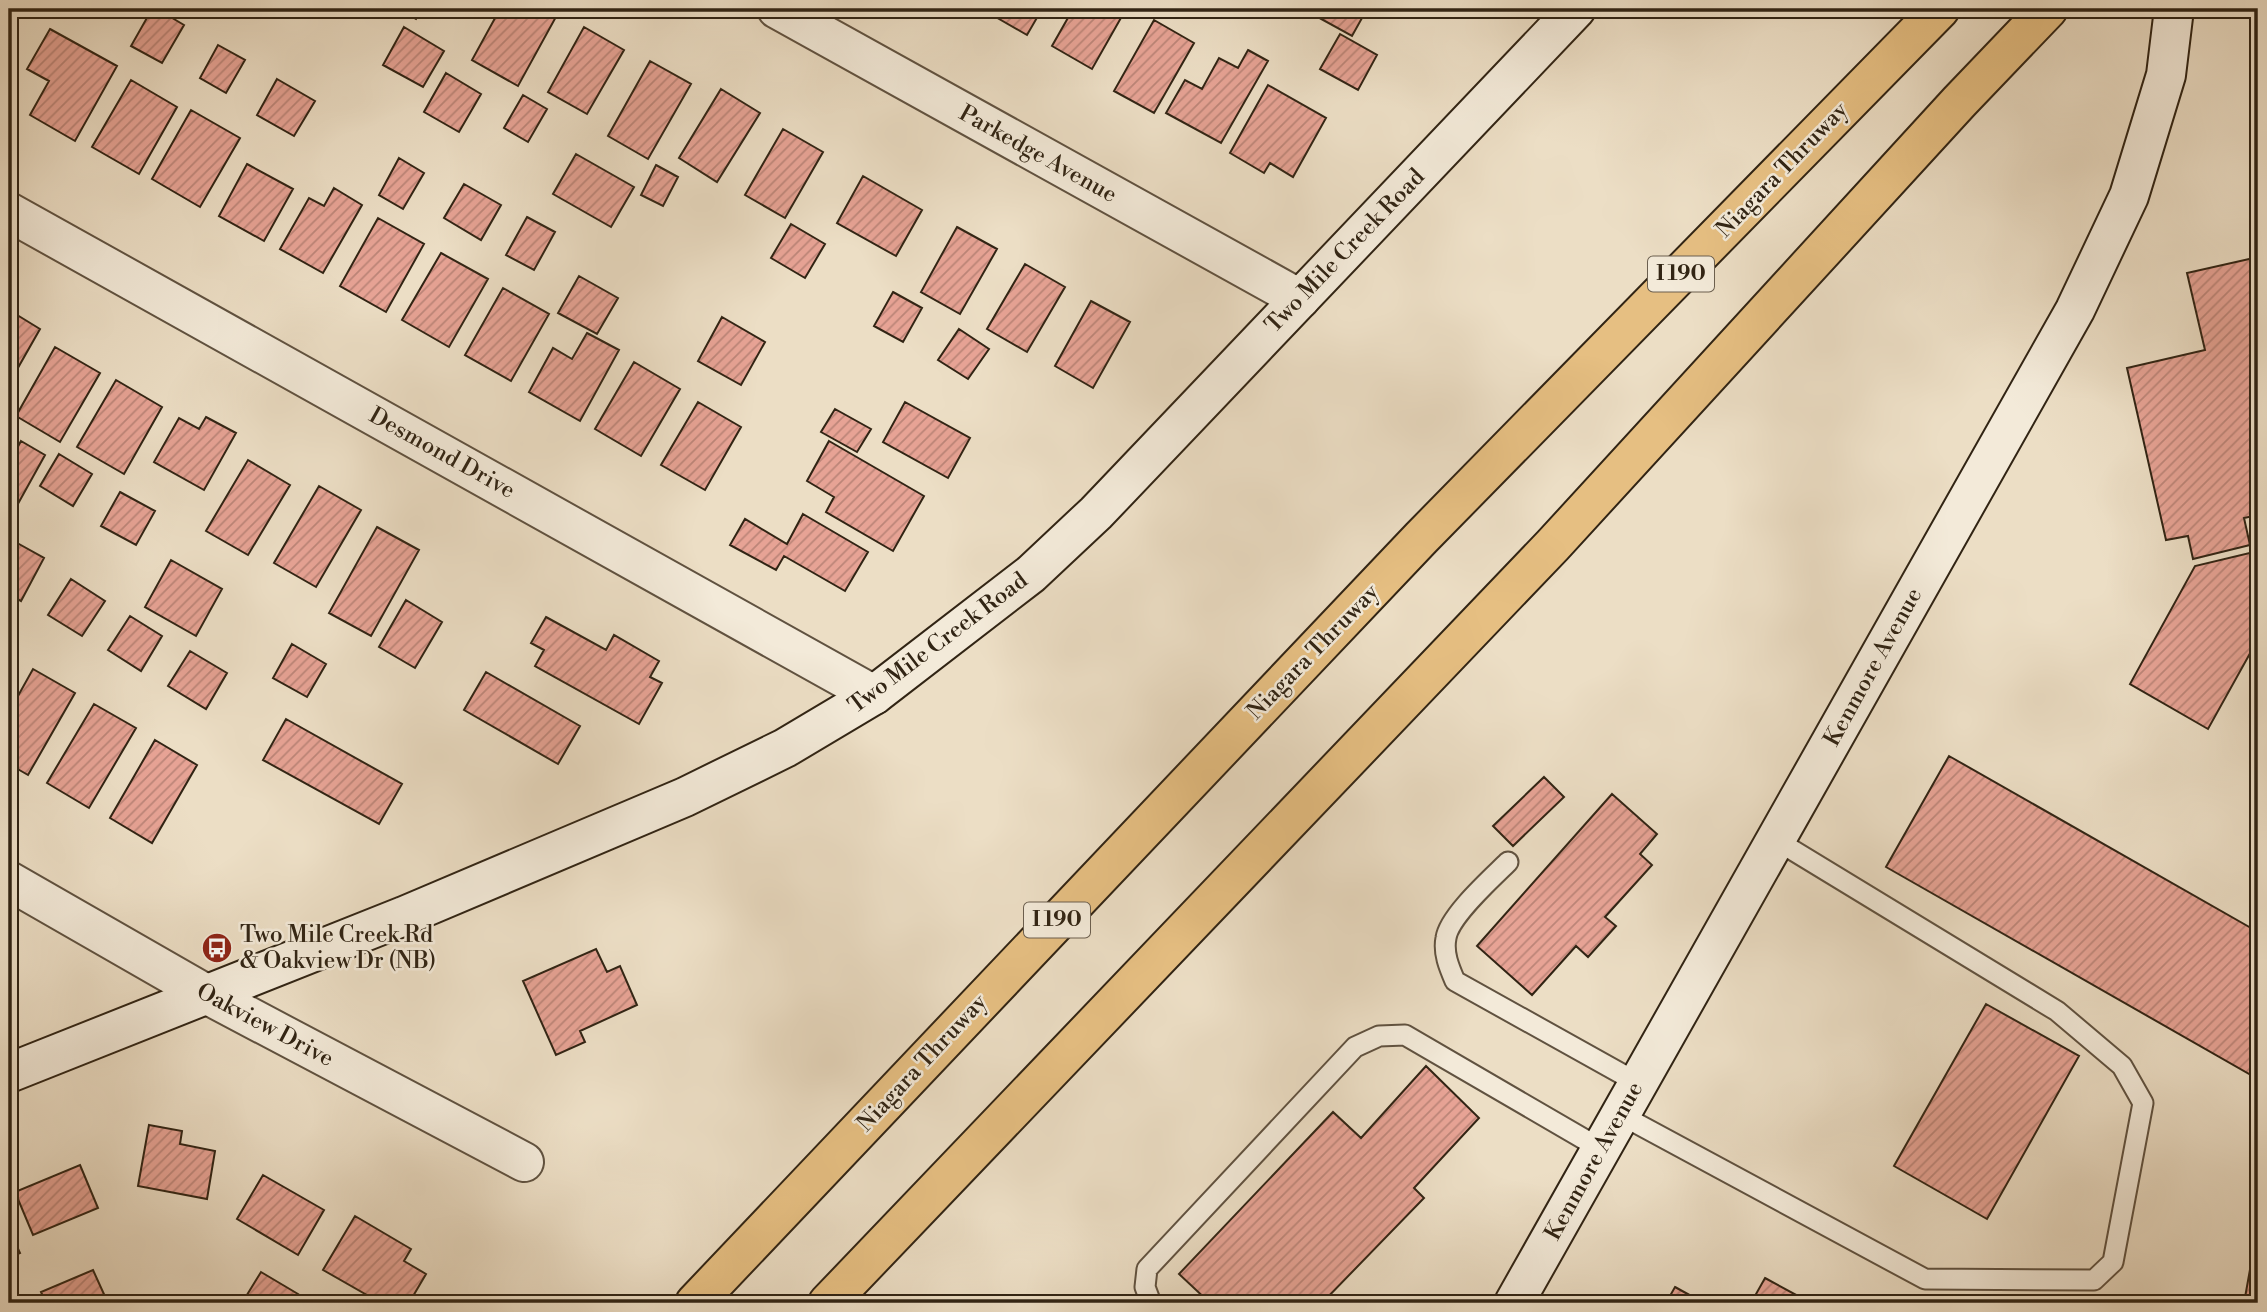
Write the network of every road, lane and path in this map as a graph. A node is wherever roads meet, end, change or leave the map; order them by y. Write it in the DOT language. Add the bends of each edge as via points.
graph roads {
  1 [pos="777,9"];
  2 [pos="1576,9"];
  3 [pos="1940,9"];
  4 [pos="2048,9"];
  5 [pos="2174,9"];
  6 [pos="9,212"];
  7 [pos="1300,299"];
  8 [pos="874,695"];
  9 [pos="1776,839"];
  10 [pos="1508,862"];
  11 [pos="9,881"];
  12 [pos="205,994"];
  13 [pos="9,1073"];
  14 [pos="1629,1099"];
  15 [pos="1601,1149"];
  16 [pos="524,1162"];
  17 [pos="695,1303"];
  18 [pos="828,1303"];
  19 [pos="1151,1303"];
  20 [pos="1514,1303"];
  1 -- 7 [label="street, Parkedge Avenue"];
  2 -- 7 [label="street, Two Mile Creek Road"];
  3 -- 17 [label="highway, Niagara Thruway / I 190" via="1422,538"];
  4 -- 18 [label="highway" via="1553,545"];
  5 -- 9 [label="street, Kenmore Avenue" via="2166,75 2129,196 2075,310"];
  6 -- 8 [label="street, Desmond Drive"];
  7 -- 8 [label="street, Two Mile Creek Road" via="1096,513 1031,574"];
  8 -- 12 [label="street, Two Mile Creek Road" via="785,748 684,796 404,916"];
  9 -- 14 [label="street, Kenmore Avenue"];
  9 -- 14 [label="lane" via="2057,1012 2122,1066 2143,1103 2113,1262 2094,1280 1925,1279"];
  10 -- 14 [label="lane" via="1459,914 1446,937 1446,961 1455,981"];
  11 -- 12 [label="street, Oakview Drive"];
  12 -- 13 [label="street, Two Mile Creek Road"];
  12 -- 16 [label="street, Oakview Drive"];
  14 -- 15 [label="street, Kenmore Avenue"];
  15 -- 19 [label="lane" via="1405,1035 1379,1036 1355,1047 1147,1269 1145,1287"];
  15 -- 20 [label="street, Kenmore Avenue"];
}
